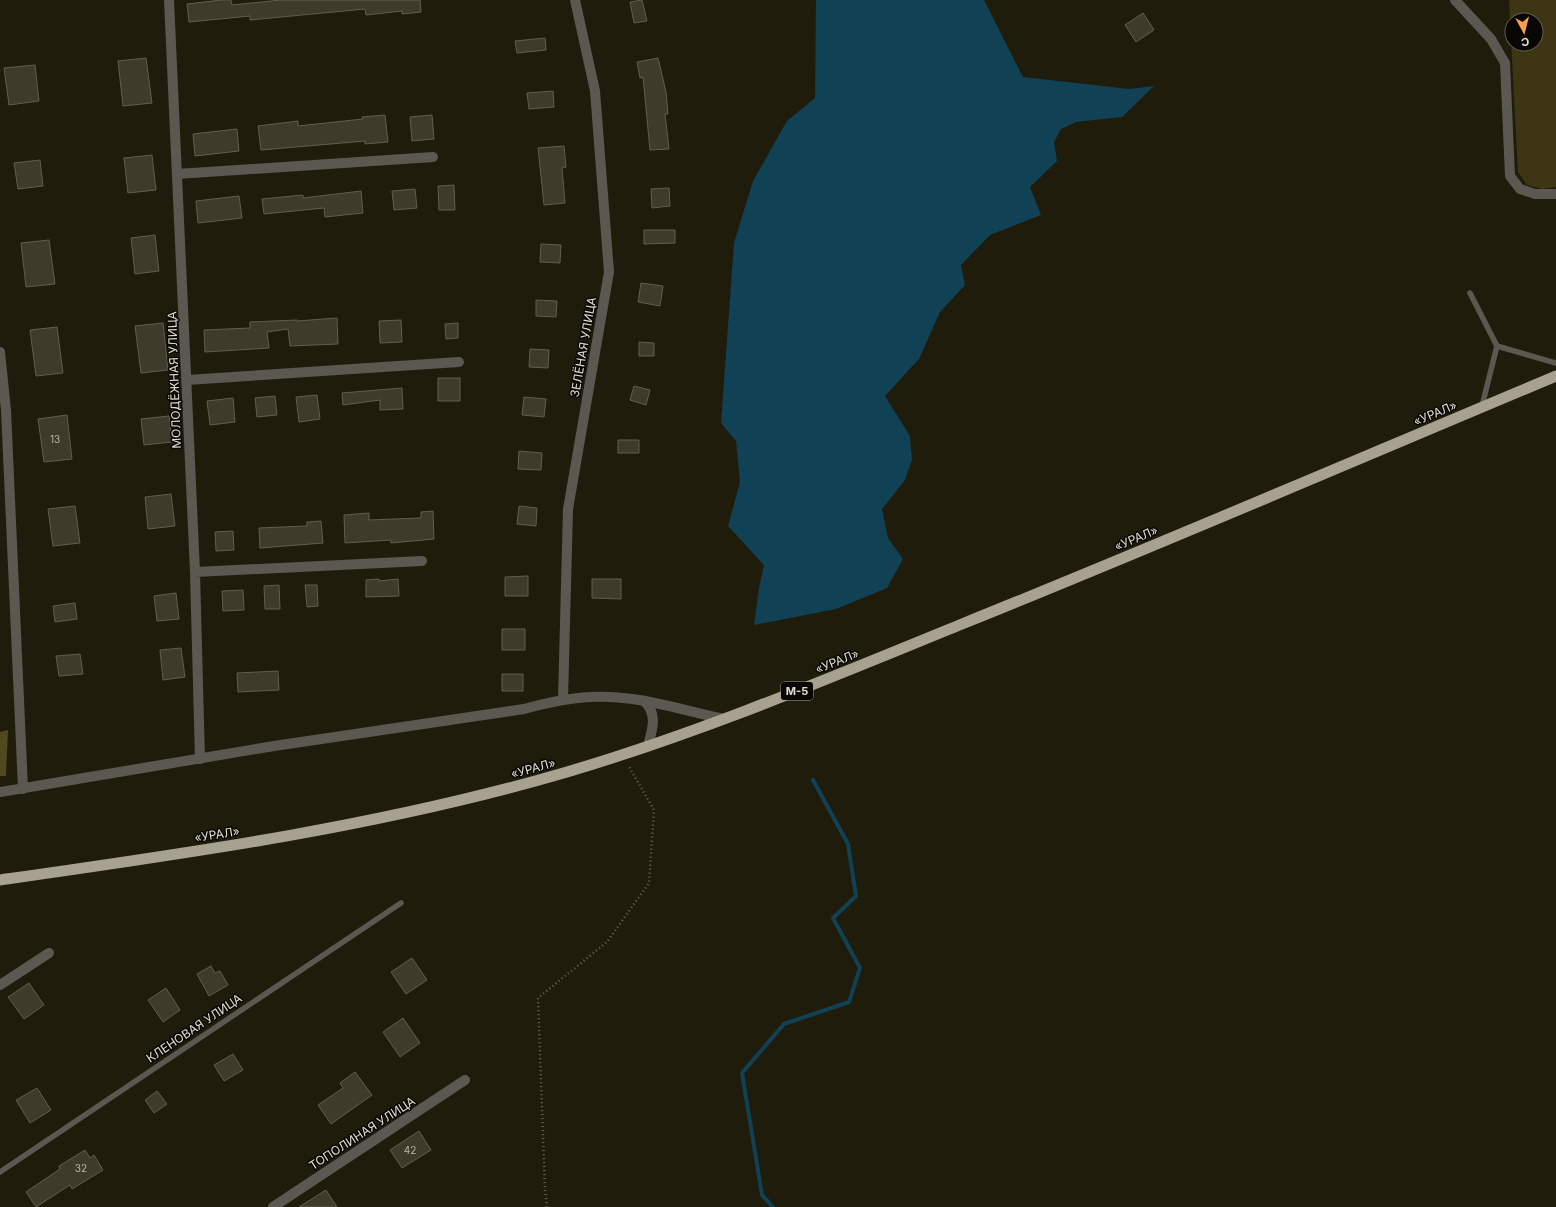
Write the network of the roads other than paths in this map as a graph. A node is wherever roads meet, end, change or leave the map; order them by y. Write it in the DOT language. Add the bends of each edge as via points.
graph roads {
  1 [pos="169,0"];
  2 [pos="575,0"];
  3 [pos="1455,0"];
  4 [pos="433,157"];
  5 [pos="177,174"];
  6 [pos="1556,194"];
  7 [pos="1470,293"];
  8 [pos="1497,346"];
  9 [pos="0,352"];
  10 [pos="459,362"];
  11 [pos="1556,363"];
  12 [pos="1556,376"];
  13 [pos="186,380"];
  14 [pos="1482,407"];
  15 [pos="422,561"];
  16 [pos="195,572"];
  17 [pos="564,699"];
  18 [pos="645,702"];
  19 [pos="724,719"];
  20 [pos="648,746"];
  21 [pos="200,758"];
  22 [pos="23,789"];
  23 [pos="0,792"];
  24 [pos="0,880"];
  25 [pos="401,903"];
  26 [pos="49,953"];
  27 [pos="0,985"];
  28 [pos="465,1080"];
  29 [pos="0,1172"];
  30 [pos="273,1207"];
  1 -- 5 [label="street, МОЛОДЁЖНАЯ УЛИЦА"];
  2 -- 17 [label="street, ЗЕЛЁНАЯ УЛИЦА" via="595,91 609,272 568,509"];
  3 -- 6 [label="street" via="1491,39 1505,63 1510,176 1520,189 1534,194"];
  4 -- 5 [label="street"];
  5 -- 13 [label="street, МОЛОДЁЖНАЯ УЛИЦА"];
  7 -- 8 [label="lane"];
  8 -- 11 [label="lane"];
  8 -- 14 [label="lane"];
  9 -- 22 [label="street" via="6,410"];
  10 -- 13 [label="street"];
  12 -- 14 [label="highway, «УРАЛ» / М-5"];
  13 -- 16 [label="street, МОЛОДЁЖНАЯ УЛИЦА"];
  14 -- 19 [label="highway, «УРАЛ» / М-5" via="1039,593"];
  15 -- 16 [label="street"];
  16 -- 21 [label="street, МОЛОДЁЖНАЯ УЛИЦА"];
  17 -- 18 [label="street" via="591,696"];
  17 -- 21 [label="street" via="524,709"];
  18 -- 19 [label="street"];
  18 -- 20 [label="street" via="653,715"];
  19 -- 20 [label="highway, «УРАЛ» / М-5"];
  20 -- 24 [label="highway, «УРАЛ» / М-5" via="490,793 407,812 268,839"];
  21 -- 22 [label="street"];
  22 -- 23 [label="street"];
  25 -- 29 [label="lane, КЛЕНОВАЯ УЛИЦА"];
  26 -- 27 [label="street"];
  28 -- 30 [label="street, ТОПОЛИНАЯ УЛИЦА"];
}
